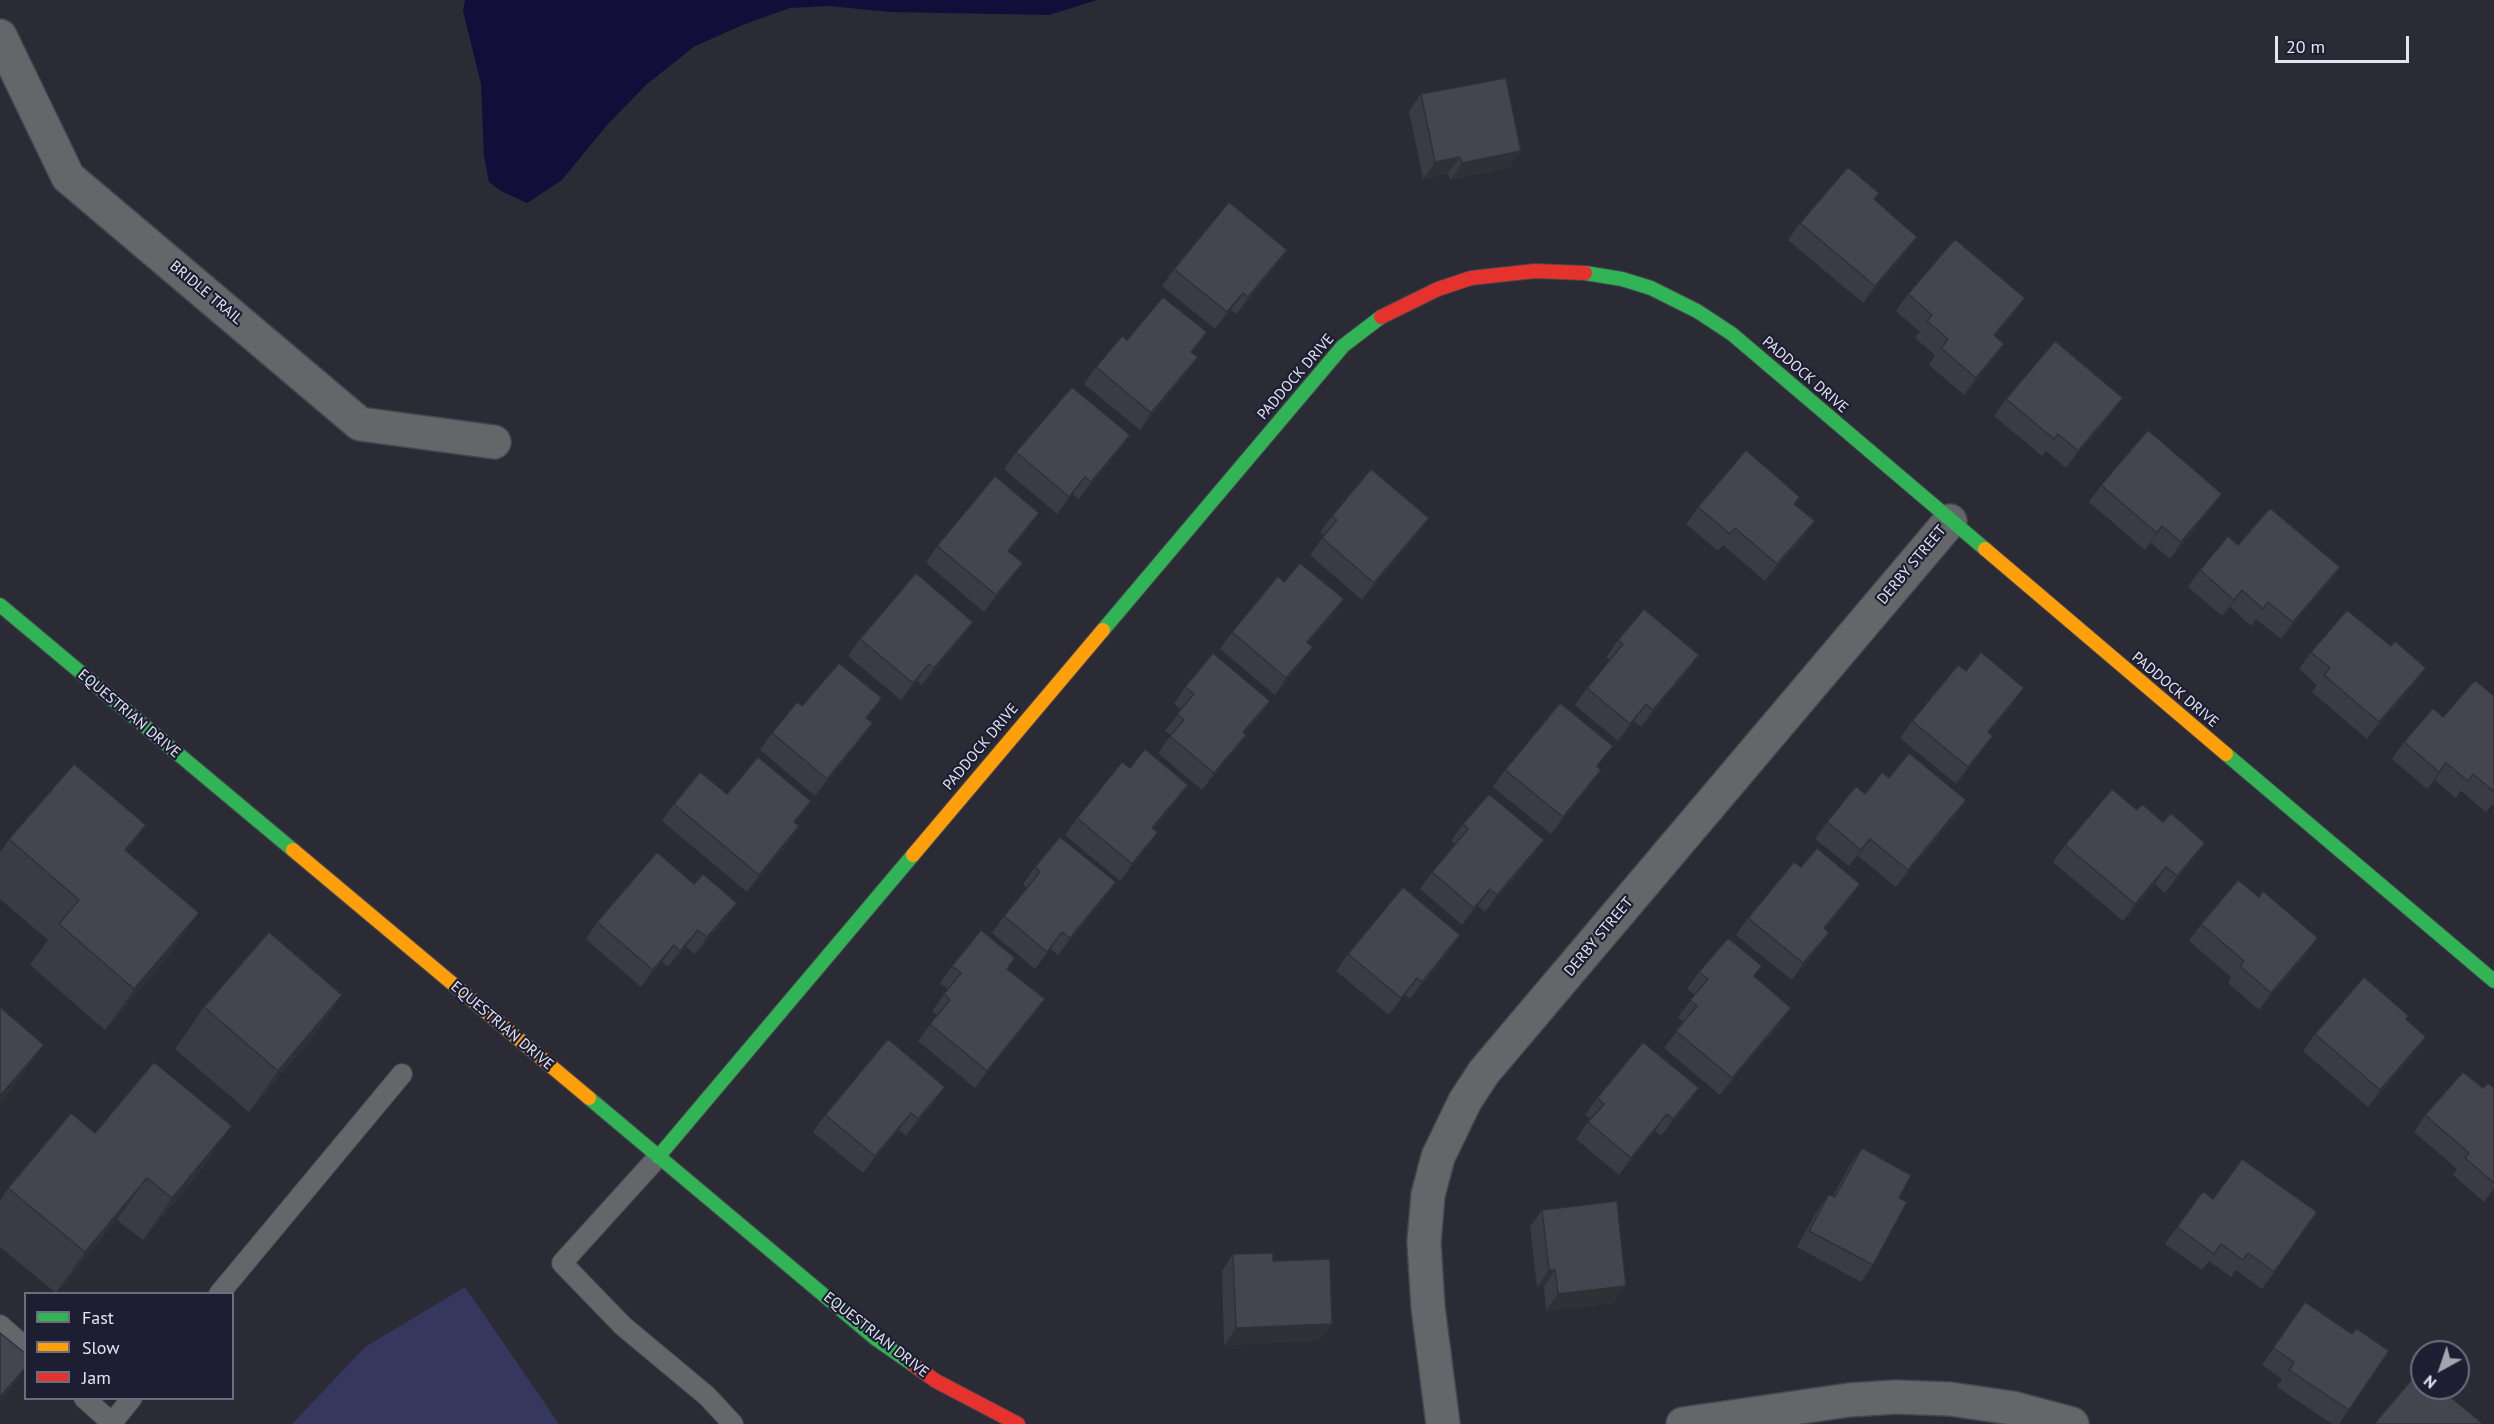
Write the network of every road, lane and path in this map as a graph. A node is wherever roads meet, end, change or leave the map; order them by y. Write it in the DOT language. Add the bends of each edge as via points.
graph roads {
  1 [pos="0,36"];
  2 [pos="494,442"];
  3 [pos="1950,521"];
  4 [pos="0,605"];
  5 [pos="2494,981"];
  6 [pos="402,1074"];
  7 [pos="658,1156"];
  8 [pos="220,1292"];
  9 [pos="0,1325"];
  10 [pos="24,1346"];
  11 [pos="86,1400"];
  12 [pos="130,1400"];
  13 [pos="111,1423"];
  14 [pos="1692,1423"];
  15 [pos="733,1424"];
  16 [pos="1018,1424"];
  17 [pos="1443,1424"];
  18 [pos="2072,1424"];
  1 -- 2 [label="street, BRIDLE TRAIL" via="68,177 360,424"];
  3 -- 5 [label="street, PADDOCK DRIVE"];
  3 -- 7 [label="street, PADDOCK DRIVE" via="1732,334 1651,288 1579,272 1536,271 1471,278 1400,306 1366,327 1323,368"];
  3 -- 17 [label="street, DERBY STREET" via="1484,1072 1465,1101 1438,1157 1428,1195 1424,1242"];
  4 -- 7 [label="street, EQUESTRIAN DRIVE"];
  6 -- 8 [label="lane"];
  7 -- 15 [label="lane" via="562,1263 623,1326 707,1396"];
  7 -- 16 [label="street, EQUESTRIAN DRIVE" via="876,1339 936,1381"];
  9 -- 10 [label="lane"];
  11 -- 13 [label="lane"];
  12 -- 13 [label="lane"];
  14 -- 18 [label="street" via="1896,1397 1950,1399 2012,1408"];
}
